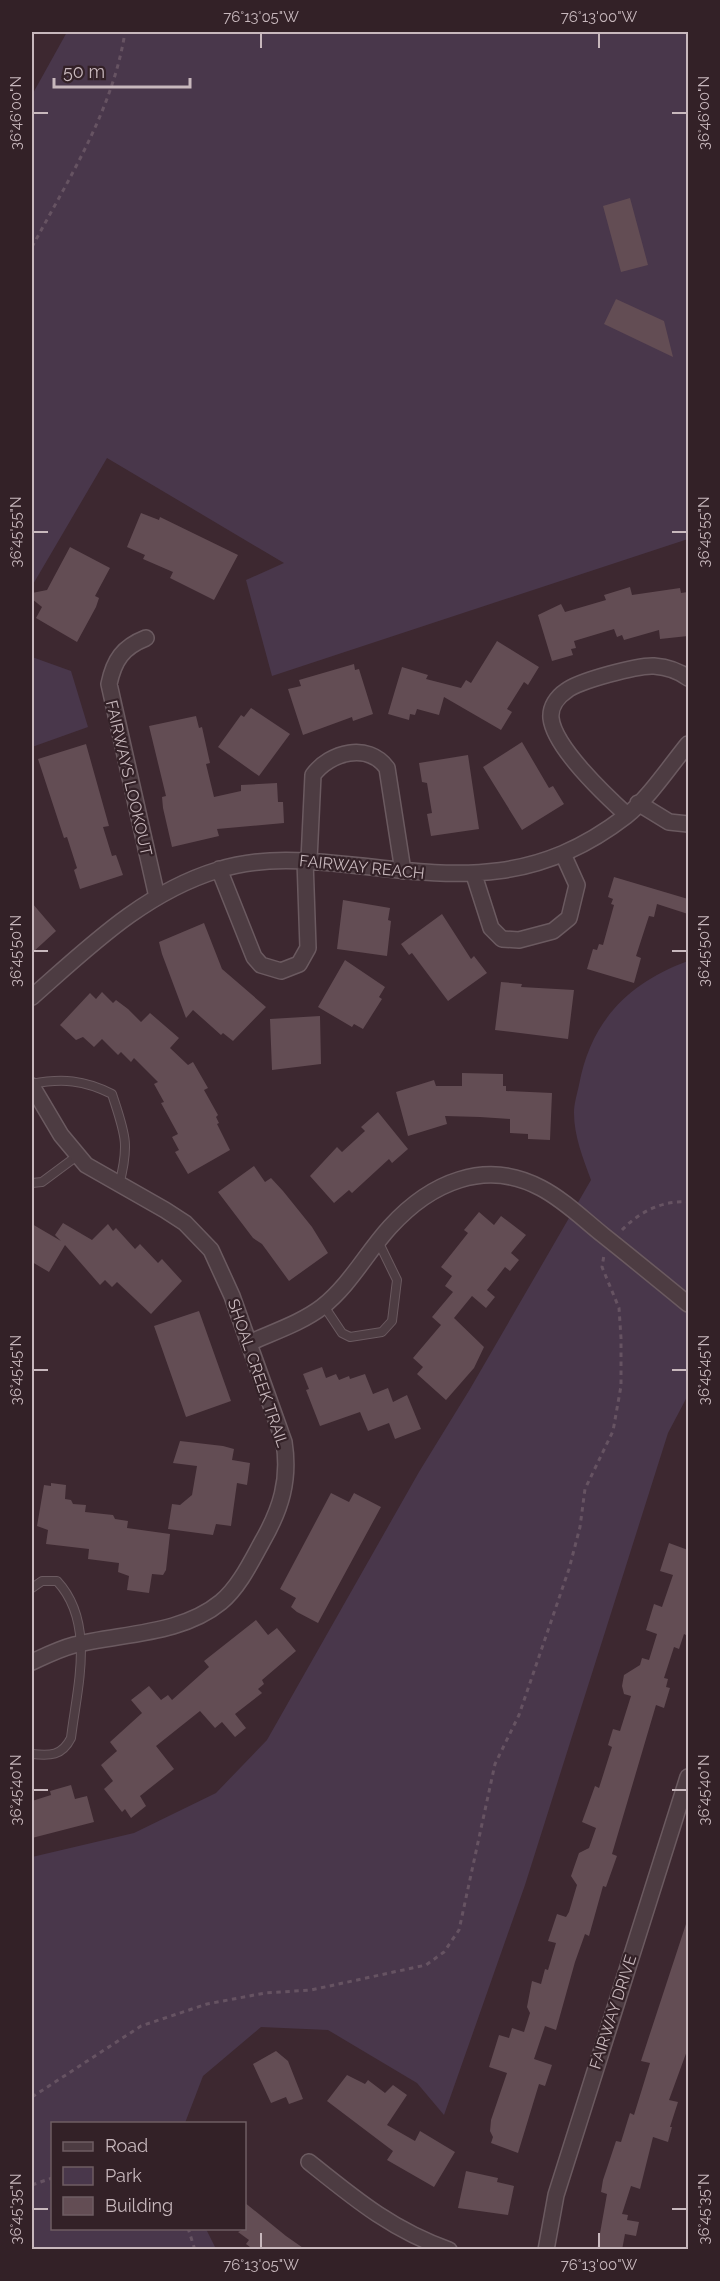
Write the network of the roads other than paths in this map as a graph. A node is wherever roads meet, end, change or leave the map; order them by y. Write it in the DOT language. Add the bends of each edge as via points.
graph roads {
  1 [pos="146,638"];
  2 [pos="688,678"];
  3 [pos="688,744"];
  4 [pos="638,803"];
  5 [pos="627,815"];
  6 [pos="688,824"];
  7 [pos="563,854"];
  8 [pos="307,860"];
  9 [pos="219,869"];
  10 [pos="403,871"];
  11 [pos="474,874"];
  12 [pos="157,897"];
  13 [pos="32,997"];
  14 [pos="32,1085"];
  15 [pos="77,1156"];
  16 [pos="32,1183"];
  17 [pos="118,1185"];
  18 [pos="378,1241"];
  19 [pos="688,1304"];
  20 [pos="324,1306"];
  21 [pos="249,1343"];
  22 [pos="32,1588"];
  23 [pos="82,1643"];
  24 [pos="32,1662"];
  25 [pos="32,1754"];
  26 [pos="688,1777"];
  27 [pos="309,2162"];
  28 [pos="449,2250"];
  29 [pos="546,2250"];
  1 -- 12 [label="street, FAIRWAYS LOOKOUT" via="132,643 120,654 109,684"];
  2 -- 5 [label="street" via="675,670 654,666 633,668 572,687 556,701 551,719 565,746 588,780"];
  3 -- 4 [label="street, FAIRWAY REACH"];
  4 -- 5 [label="street, FAIRWAY REACH"];
  4 -- 6 [label="street" via="669,822"];
  5 -- 7 [label="street, FAIRWAY REACH"];
  7 -- 11 [label="street, FAIRWAY REACH" via="523,868"];
  7 -- 11 [label="street" via="577,885 568,918 553,931 519,940 502,939 491,928"];
  8 -- 9 [label="street, FAIRWAY REACH" via="269,860"];
  8 -- 9 [label="street" via="308,948 299,964 281,971 261,965 254,957"];
  8 -- 10 [label="street, FAIRWAY REACH"];
  8 -- 10 [label="street" via="313,775 329,759 368,753 387,768"];
  9 -- 12 [label="street, FAIRWAY REACH"];
  10 -- 11 [label="street, FAIRWAY REACH"];
  12 -- 13 [label="street, FAIRWAY REACH" via="122,919"];
  14 -- 15 [label="street, SHOAL CREEK TRAIL"];
  14 -- 17 [label="lane" via="60,1079 112,1094 126,1137"];
  15 -- 16 [label="lane" via="42,1182"];
  15 -- 17 [label="street, SHOAL CREEK TRAIL"];
  17 -- 21 [label="street, SHOAL CREEK TRAIL" via="165,1210 202,1239 220,1267"];
  18 -- 19 [label="street" via="399,1217 432,1190 456,1180 502,1176 543,1189"];
  18 -- 20 [label="street"];
  18 -- 20 [label="lane" via="397,1280 392,1321 382,1332 350,1337 342,1333"];
  20 -- 21 [label="street"];
  21 -- 23 [label="street, SHOAL CREEK TRAIL" via="287,1460 284,1497 275,1519 231,1591 209,1610 193,1620"];
  22 -- 23 [label="lane" via="42,1581 57,1581 70,1595"];
  23 -- 24 [label="street, SHOAL CREEK TRAIL"];
  23 -- 25 [label="lane" via="71,1738 65,1749 49,1756"];
  26 -- 29 [label="street, FAIRWAY DRIVE" via="556,2195"];
  27 -- 28 [label="street" via="372,2213"];
}
